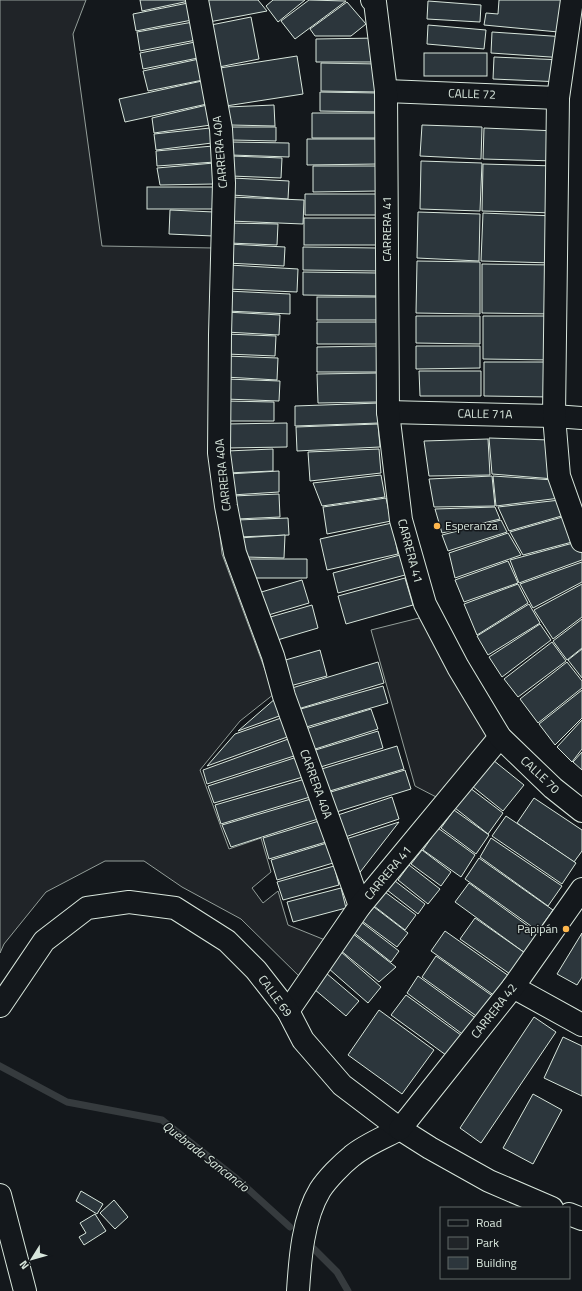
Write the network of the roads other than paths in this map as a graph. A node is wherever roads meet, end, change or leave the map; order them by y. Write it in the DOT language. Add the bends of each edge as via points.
graph roads {
  1 [pos="197,0"];
  2 [pos="572,0"];
  3 [pos="374,1"];
  4 [pos="386,91"];
  5 [pos="558,98"];
  6 [pos="388,412"];
  7 [pos="554,416"];
  8 [pos="582,418"];
  9 [pos="582,541"];
  10 [pos="500,737"];
  11 [pos="582,811"];
  12 [pos="582,889"];
  13 [pos="360,906"];
  14 [pos="513,987"];
  15 [pos="0,1006"];
  16 [pos="288,1011"];
  17 [pos="582,1025"];
  18 [pos="400,1129"];
  19 [pos="0,1195"];
  20 [pos="550,1207"];
  21 [pos="570,1214"];
  22 [pos="582,1219"];
  23 [pos="25,1291"];
  24 [pos="298,1291"];
  1 -- 13 [label="street, CARRERA 40A" via="220,129 224,183 219,453 226,506 235,553"];
  2 -- 5 [label="street"];
  3 -- 4 [label="street, CARRERA 41"];
  4 -- 5 [label="street, CALLE 72"];
  4 -- 6 [label="street, CARRERA 41"];
  5 -- 7 [label="street"];
  6 -- 7 [label="street, CALLE 71A"];
  6 -- 10 [label="street, CARRERA 41" via="401,520 425,604 458,667"];
  7 -- 8 [label="street, CALLE 71A"];
  7 -- 9 [label="street" via="559,476"];
  10 -- 11 [label="street, CALLE 70" via="553,788"];
  10 -- 13 [label="street, CARRERA 41"];
  12 -- 14 [label="street, CARRERA 42"];
  13 -- 16 [label="street, CARRERA 41"];
  14 -- 17 [label="street"];
  14 -- 18 [label="street, CARRERA 42"];
  15 -- 16 [label="street, CALLE 69" via="44,942 88,908 129,902 175,908 227,941 256,970"];
  16 -- 18 [label="street, CALLE 69" via="303,1040 342,1085"];
  18 -- 20 [label="street, CALLE 69" via="489,1181"];
  18 -- 24 [label="street" via="353,1155 320,1189 309,1216"];
  19 -- 23 [label="street"];
  21 -- 22 [label="street"];
}
